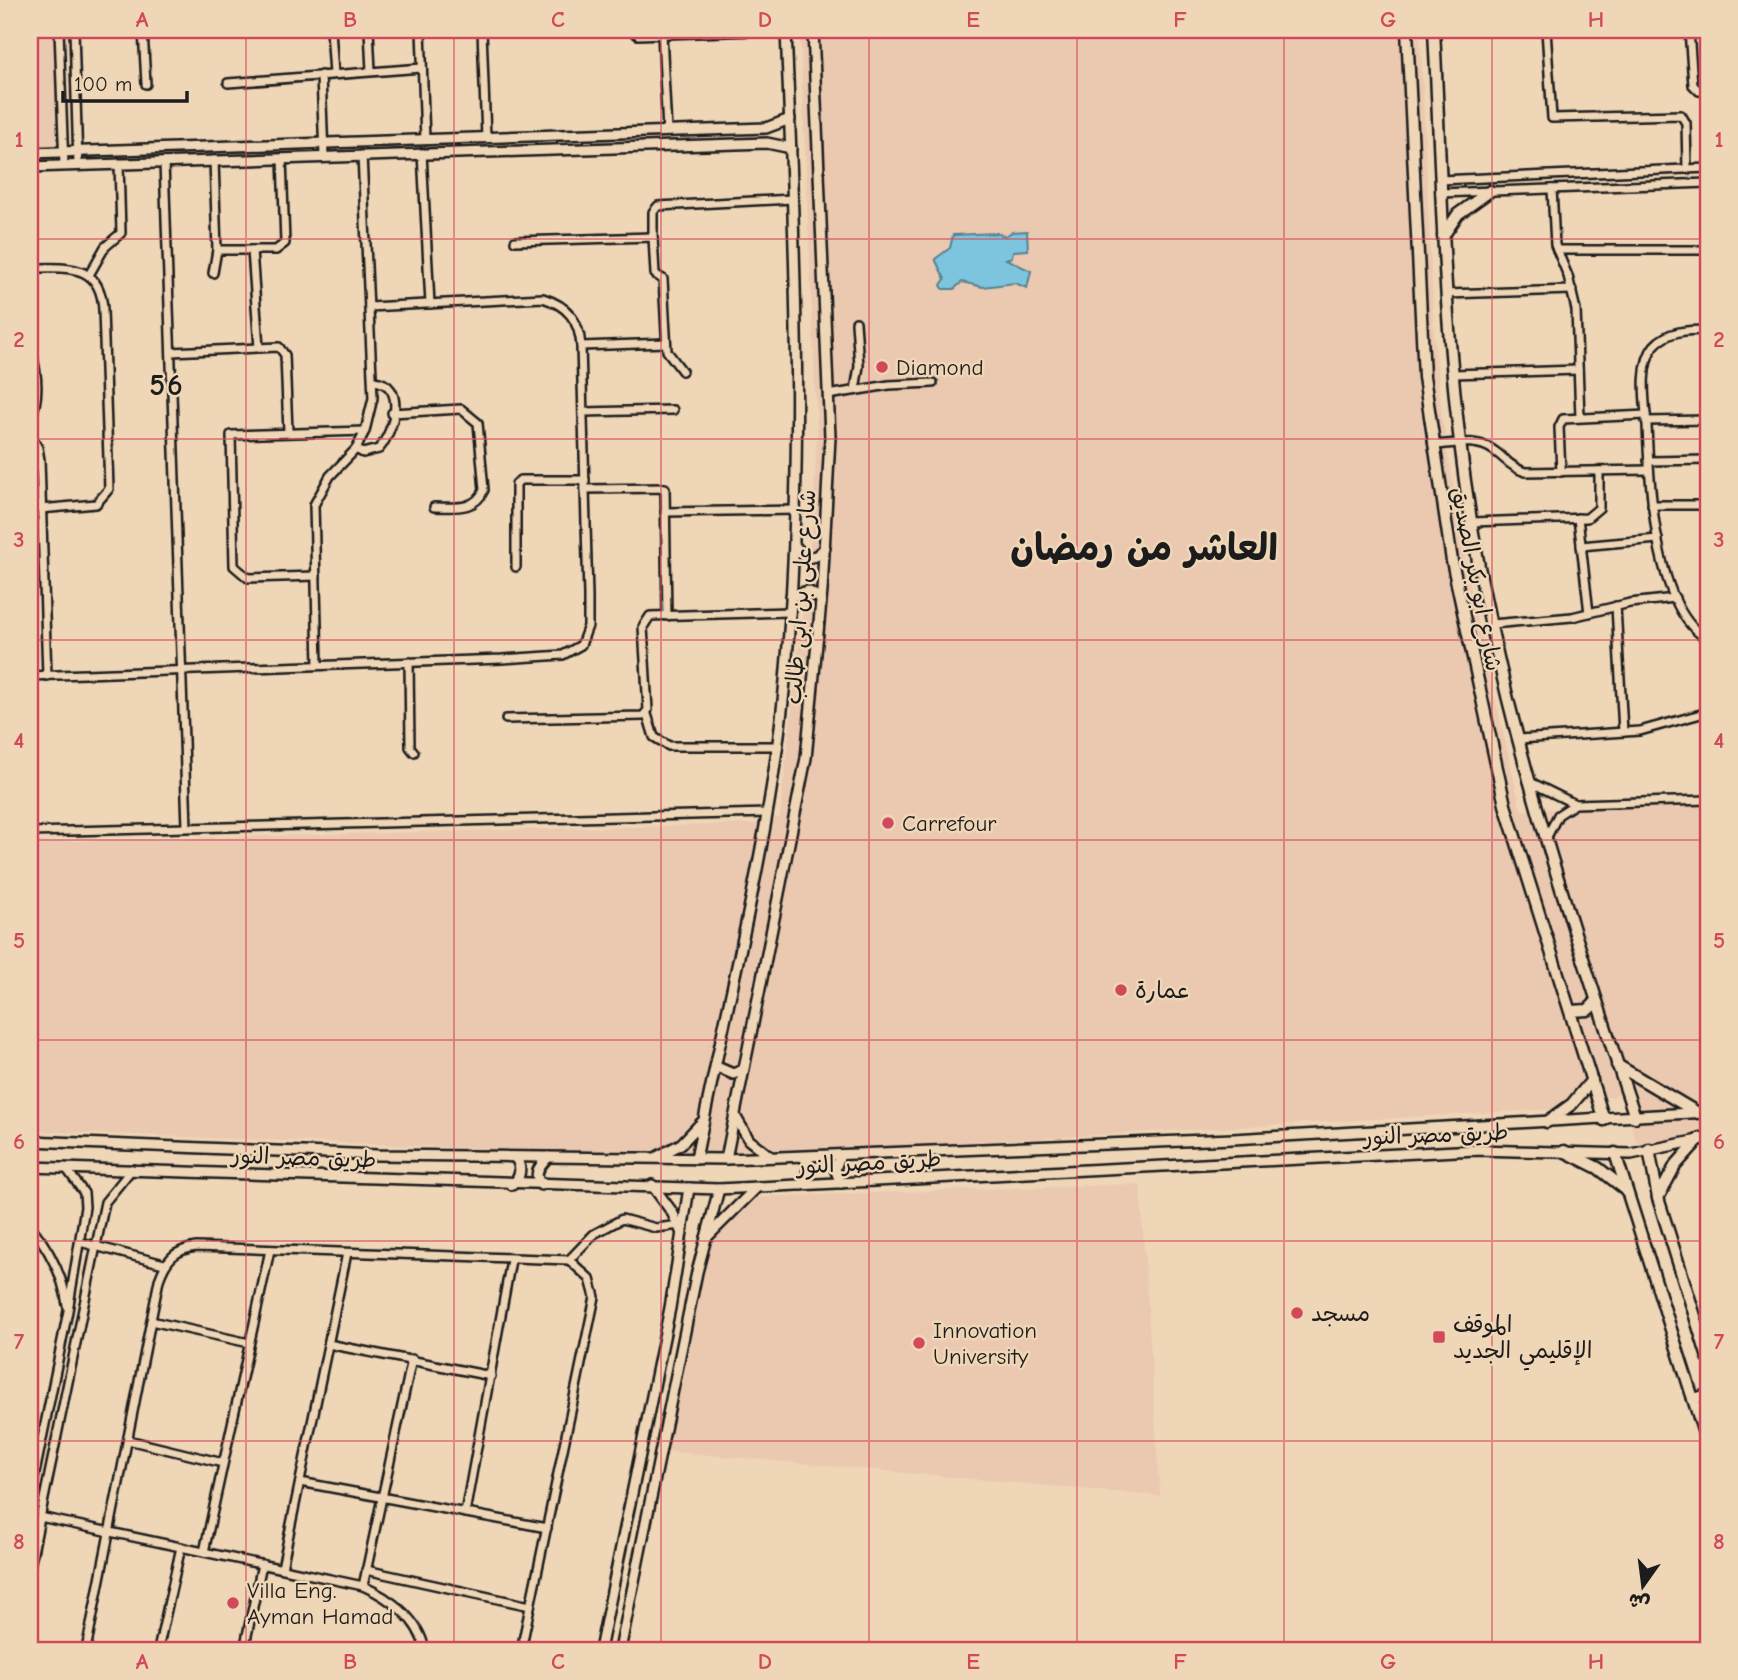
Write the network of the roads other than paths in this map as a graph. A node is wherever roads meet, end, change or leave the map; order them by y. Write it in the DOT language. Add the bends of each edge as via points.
graph roads {
  1 [pos="59,30"];
  2 [pos="74,30"];
  3 [pos="144,30"];
  4 [pos="331,30"];
  5 [pos="369,30"];
  6 [pos="421,30"];
  7 [pos="482,30"];
  8 [pos="631,30"];
  9 [pos="785,30"];
  10 [pos="813,30"];
  11 [pos="1407,30"];
  12 [pos="1434,30"];
  13 [pos="1546,30"];
  14 [pos="1689,30"];
  15 [pos="662,34"];
  16 [pos="422,68"];
  17 [pos="371,71"];
  18 [pos="334,74"];
  19 [pos="321,75"];
  20 [pos="228,83"];
  21 [pos="146,84"];
  22 [pos="1708,92"];
  23 [pos="790,119"];
  24 [pos="667,131"];
  25 [pos="486,138"];
  26 [pos="426,140"];
  27 [pos="323,143"];
  28 [pos="791,148"];
  29 [pos="78,151"];
  30 [pos="64,152"];
  31 [pos="30,153"];
  32 [pos="421,153"];
  33 [pos="436,153"];
  34 [pos="362,155"];
  35 [pos="324,156"];
  36 [pos="282,158"];
  37 [pos="214,160"];
  38 [pos="164,162"];
  39 [pos="119,163"];
  40 [pos="79,165"];
  41 [pos="64,166"];
  42 [pos="30,167"];
  43 [pos="1708,168"];
  44 [pos="1687,169"];
  45 [pos="1461,179"];
  46 [pos="1440,180"];
  47 [pos="1708,183"];
  48 [pos="1552,189"];
  49 [pos="1490,191"];
  50 [pos="1462,193"];
  51 [pos="1440,194"];
  52 [pos="793,199"];
  53 [pos="1443,236"];
  54 [pos="653,237"];
  55 [pos="515,241"];
  56 [pos="217,250"];
  57 [pos="253,250"];
  58 [pos="1556,250"];
  59 [pos="1708,250"];
  60 [pos="30,268"];
  61 [pos="213,273"];
  62 [pos="89,275"];
  63 [pos="1572,290"];
  64 [pos="1446,294"];
  65 [pos="430,304"];
  66 [pos="369,307"];
  67 [pos="856,322"];
  68 [pos="1708,330"];
  69 [pos="666,342"];
  70 [pos="30,346"];
  71 [pos="581,346"];
  72 [pos="259,348"];
  73 [pos="171,352"];
  74 [pos="1578,370"];
  75 [pos="682,372"];
  76 [pos="1453,374"];
  77 [pos="373,381"];
  78 [pos="933,383"];
  79 [pos="855,390"];
  80 [pos="828,394"];
  81 [pos="673,410"];
  82 [pos="583,412"];
  83 [pos="392,413"];
  84 [pos="1580,417"];
  85 [pos="1646,418"];
  86 [pos="30,420"];
  87 [pos="1708,420"];
  88 [pos="365,431"];
  89 [pos="288,432"];
  90 [pos="30,434"];
  91 [pos="1460,443"];
  92 [pos="1433,445"];
  93 [pos="356,449"];
  94 [pos="1708,460"];
  95 [pos="1648,461"];
  96 [pos="1649,470"];
  97 [pos="1599,471"];
  98 [pos="1561,472"];
  99 [pos="585,480"];
  100 [pos="585,489"];
  101 [pos="1652,505"];
  102 [pos="1708,505"];
  103 [pos="434,507"];
  104 [pos="40,509"];
  105 [pos="796,510"];
  106 [pos="665,512"];
  107 [pos="1578,518"];
  108 [pos="1472,522"];
  109 [pos="1658,539"];
  110 [pos="794,545"];
  111 [pos="1581,546"];
  112 [pos="825,548"];
  113 [pos="516,567"];
  114 [pos="316,576"];
  115 [pos="791,596"];
  116 [pos="1675,598"];
  117 [pos="821,599"];
  118 [pos="1616,606"];
  119 [pos="789,612"];
  120 [pos="1589,613"];
  121 [pos="667,616"];
  122 [pos="1492,624"];
  123 [pos="1708,639"];
  124 [pos="409,662"];
  125 [pos="318,665"];
  126 [pos="182,671"];
  127 [pos="47,676"];
  128 [pos="30,677"];
  129 [pos="1708,712"];
  130 [pos="647,714"];
  131 [pos="506,719"];
  132 [pos="1623,732"];
  133 [pos="1519,739"];
  134 [pos="777,746"];
  135 [pos="414,752"];
  136 [pos="1528,781"];
  137 [pos="1708,800"];
  138 [pos="1575,804"];
  139 [pos="768,813"];
  140 [pos="187,827"];
  141 [pos="30,832"];
  142 [pos="1545,843"];
  143 [pos="1595,1002"];
  144 [pos="1571,1011"];
  145 [pos="1617,1065"];
  146 [pos="717,1067"];
  147 [pos="743,1070"];
  148 [pos="1592,1080"];
  149 [pos="1703,1112"];
  150 [pos="734,1115"];
  151 [pos="1635,1117"];
  152 [pos="704,1119"];
  153 [pos="1604,1120"];
  154 [pos="1547,1122"];
  155 [pos="1704,1138"];
  156 [pos="30,1141"];
  157 [pos="1649,1149"];
  158 [pos="1564,1150"];
  159 [pos="1615,1153"];
  160 [pos="840,1155"];
  161 [pos="514,1157"];
  162 [pos="548,1157"];
  163 [pos="803,1157"];
  164 [pos="651,1158"];
  165 [pos="772,1158"];
  166 [pos="696,1159"];
  167 [pos="726,1159"];
  168 [pos="30,1167"];
  169 [pos="66,1168"];
  170 [pos="132,1170"];
  171 [pos="841,1182"];
  172 [pos="512,1185"];
  173 [pos="541,1185"];
  174 [pos="652,1185"];
  175 [pos="801,1185"];
  176 [pos="689,1188"];
  177 [pos="719,1189"];
  178 [pos="755,1189"];
  179 [pos="1628,1191"];
  180 [pos="1658,1198"];
  181 [pos="30,1224"];
  182 [pos="680,1225"];
  183 [pos="682,1237"];
  184 [pos="704,1239"];
  185 [pos="80,1242"];
  186 [pos="94,1245"];
  187 [pos="270,1250"];
  188 [pos="346,1253"];
  189 [pos="511,1260"];
  190 [pos="569,1260"];
  191 [pos="164,1264"];
  192 [pos="677,1269"];
  193 [pos="697,1272"];
  194 [pos="68,1311"];
  195 [pos="150,1321"];
  196 [pos="250,1343"];
  197 [pos="328,1344"];
  198 [pos="1708,1358"];
  199 [pos="412,1359"];
  200 [pos="491,1376"];
  201 [pos="54,1382"];
  202 [pos="66,1384"];
  203 [pos="1708,1395"];
  204 [pos="1693,1399"];
  205 [pos="128,1440"];
  206 [pos="1708,1446"];
  207 [pos="223,1463"];
  208 [pos="300,1482"];
  209 [pos="382,1497"];
  210 [pos="30,1498"];
  211 [pos="465,1513"];
  212 [pos="40,1517"];
  213 [pos="547,1528"];
  214 [pos="110,1532"];
  215 [pos="181,1547"];
  216 [pos="204,1552"];
  217 [pos="262,1564"];
  218 [pos="30,1567"];
  219 [pos="282,1568"];
  220 [pos="366,1570"];
  221 [pos="363,1586"];
  222 [pos="530,1606"];
  223 [pos="86,1650"];
  224 [pos="159,1650"];
  225 [pos="244,1650"];
  226 [pos="425,1650"];
  227 [pos="521,1650"];
  228 [pos="600,1650"];
  229 [pos="620,1650"];
  1 -- 30 [label="street"];
  2 -- 29 [label="street"];
  3 -- 21 [label="street"];
  4 -- 18 [label="street"];
  5 -- 17 [label="street"];
  6 -- 16 [label="street"];
  7 -- 25 [label="street"];
  8 -- 15 [label="street" via="635,35"];
  9 -- 15 [label="street"];
  9 -- 23 [label="street, شارع على بن ابى طالب"];
  10 -- 80 [label="street, شارع على بن ابى طالب"];
  11 -- 92 [label="main road, شارع ابو بكر الصديق" via="1419,319"];
  12 -- 46 [label="main road, شارع ابو بكر الصديق"];
  13 -- 44 [label="street" via="1552,117 1681,114 1686,123"];
  14 -- 22 [label="street" via="1693,85"];
  15 -- 24 [label="street"];
  16 -- 17 [label="street"];
  16 -- 26 [label="street"];
  17 -- 18 [label="street"];
  18 -- 19 [label="street"];
  19 -- 20 [label="street"];
  19 -- 27 [label="street"];
  23 -- 24 [label="street" via="775,127"];
  23 -- 28 [label="street, شارع على بن ابى طالب"];
  24 -- 25 [label="street"];
  25 -- 26 [label="street"];
  26 -- 27 [label="street"];
  26 -- 32 [label="street"];
  26 -- 33 [label="street"];
  27 -- 29 [label="street"];
  27 -- 35 [label="street"];
  28 -- 33 [label="street" via="767,143"];
  28 -- 52 [label="street, شارع على بن ابى طالب"];
  29 -- 30 [label="street"];
  29 -- 40 [label="street"];
  30 -- 31 [label="street"];
  30 -- 41 [label="street"];
  32 -- 33 [label="street"];
  32 -- 34 [label="street"];
  32 -- 65 [label="street"];
  34 -- 35 [label="street"];
  34 -- 66 [label="street"];
  35 -- 36 [label="street"];
  36 -- 37 [label="street"];
  36 -- 57 [label="street" via="285,243 276,250"];
  37 -- 38 [label="street"];
  37 -- 56 [label="street"];
  38 -- 39 [label="street"];
  38 -- 73 [label="street"];
  39 -- 40 [label="street"];
  39 -- 62 [label="street" via="121,233 105,247"];
  40 -- 41 [label="street"];
  41 -- 42 [label="street"];
  43 -- 44 [label="street"];
  44 -- 45 [label="street"];
  45 -- 46 [label="street"];
  45 -- 50 [label="street"];
  46 -- 51 [label="main road, شارع ابو بكر الصديق"];
  47 -- 48 [label="street"];
  48 -- 49 [label="street"];
  48 -- 58 [label="street"];
  49 -- 50 [label="street"];
  49 -- 53 [label="main road" via="1458,215"];
  50 -- 51 [label="street"];
  51 -- 53 [label="main road, شارع ابو بكر الصديق"];
  52 -- 54 [label="street" via="658,206 653,212"];
  52 -- 105 [label="street, شارع على بن ابى طالب" via="799,361"];
  53 -- 64 [label="main road, شارع ابو بكر الصديق"];
  54 -- 55 [label="street"];
  54 -- 69 [label="street" via="655,274 662,279"];
  56 -- 57 [label="street"];
  56 -- 61 [label="street"];
  57 -- 72 [label="street"];
  58 -- 59 [label="street"];
  58 -- 63 [label="street"];
  60 -- 62 [label="street" via="76,269"];
  62 -- 104 [label="street" via="102,299 109,489 96,504"];
  63 -- 64 [label="street"];
  63 -- 74 [label="street"];
  64 -- 76 [label="main road, شارع ابو بكر الصديق"];
  65 -- 66 [label="street"];
  65 -- 71 [label="street" via="543,298 574,317"];
  66 -- 77 [label="street"];
  67 -- 79 [label="street" via="859,366"];
  68 -- 85 [label="street" via="1673,333 1653,347 1646,365"];
  69 -- 71 [label="street"];
  69 -- 75 [label="street"];
  70 -- 86 [label="street" via="37,400"];
  71 -- 82 [label="street"];
  72 -- 73 [label="street"];
  72 -- 89 [label="street" via="279,347 285,355"];
  73 -- 126 [label="street"];
  74 -- 76 [label="street"];
  74 -- 84 [label="street"];
  76 -- 91 [label="main road, شارع ابو بكر الصديق"];
  77 -- 83 [label="street" via="393,389"];
  77 -- 88 [label="street"];
  78 -- 79 [label="street"];
  79 -- 80 [label="street"];
  80 -- 112 [label="street, شارع على بن ابى طالب"];
  81 -- 82 [label="street"];
  82 -- 99 [label="street"];
  83 -- 93 [label="street" via="385,443 379,449 363,453"];
  83 -- 103 [label="street" via="461,409 478,423 484,491 480,501"];
  84 -- 85 [label="street"];
  84 -- 98 [label="street" via="1560,421"];
  85 -- 87 [label="street"];
  85 -- 95 [label="street"];
  88 -- 89 [label="street"];
  88 -- 93 [label="street"];
  89 -- 114 [label="street" via="231,435 232,558 239,574 248,578"];
  90 -- 104 [label="street" via="40,460"];
  91 -- 92 [label="street"];
  91 -- 98 [label="street" via="1485,445 1525,472"];
  91 -- 108 [label="main road, شارع ابو بكر الصديق"];
  92 -- 144 [label="main road, شارع ابو بكر الصديق" via="1452,561 1499,779"];
  93 -- 114 [label="street" via="330,476 314,505"];
  94 -- 95 [label="street"];
  95 -- 96 [label="street"];
  96 -- 97 [label="street"];
  96 -- 101 [label="street"];
  97 -- 98 [label="street"];
  97 -- 107 [label="street" via="1599,508 1587,518"];
  99 -- 100 [label="street"];
  99 -- 113 [label="street" via="520,480 516,484"];
  100 -- 106 [label="street" via="665,488"];
  100 -- 124 [label="street" via="588,626 581,645 563,655"];
  101 -- 102 [label="street"];
  101 -- 109 [label="street"];
  104 -- 127 [label="street"];
  105 -- 106 [label="street"];
  105 -- 110 [label="street, شارع على بن ابى طالب"];
  106 -- 121 [label="street"];
  107 -- 108 [label="street"];
  107 -- 111 [label="street"];
  108 -- 122 [label="main road, شارع ابو بكر الصديق"];
  109 -- 111 [label="street"];
  109 -- 116 [label="street"];
  110 -- 112 [label="street" via="806,558"];
  110 -- 115 [label="street, شارع على بن ابى طالب"];
  111 -- 120 [label="street"];
  112 -- 117 [label="street, شارع على بن ابى طالب"];
  114 -- 125 [label="street"];
  115 -- 117 [label="street" via="808,591"];
  115 -- 119 [label="street, شارع على بن ابى طالب"];
  116 -- 118 [label="street"];
  116 -- 123 [label="street" via="1689,623"];
  117 -- 147 [label="street, شارع على بن ابى طالب" via="806,758"];
  118 -- 120 [label="street"];
  118 -- 132 [label="street"];
  119 -- 121 [label="street"];
  119 -- 134 [label="street, شارع على بن ابى طالب"];
  120 -- 122 [label="street"];
  121 -- 130 [label="street" via="650,616 645,621"];
  122 -- 133 [label="main road, شارع ابو بكر الصديق"];
  124 -- 125 [label="street"];
  124 -- 135 [label="street" via="410,747"];
  125 -- 126 [label="street"];
  126 -- 127 [label="street"];
  126 -- 140 [label="street"];
  127 -- 128 [label="street"];
  129 -- 132 [label="street" via="1657,728"];
  130 -- 131 [label="street"];
  130 -- 134 [label="street" via="654,737 669,746"];
  132 -- 133 [label="street"];
  133 -- 136 [label="main road, شارع ابو بكر الصديق"];
  134 -- 139 [label="street, شارع على بن ابى طالب"];
  136 -- 138 [label="street"];
  136 -- 142 [label="main road, شارع ابو بكر الصديق"];
  137 -- 138 [label="street"];
  138 -- 142 [label="street" via="1558,815"];
  139 -- 140 [label="street"];
  139 -- 146 [label="street, شارع على بن ابى طالب"];
  140 -- 141 [label="street"];
  142 -- 143 [label="main road, شارع ابو بكر الصديق"];
  143 -- 144 [label="main road" via="1585,1011"];
  143 -- 145 [label="main road, شارع ابو بكر الصديق"];
  144 -- 148 [label="main road, شارع ابو بكر الصديق"];
  145 -- 149 [label="main road"];
  145 -- 151 [label="main road, شارع ابو بكر الصديق"];
  146 -- 147 [label="street" via="727,1074"];
  146 -- 152 [label="street, شارع على بن ابى طالب"];
  147 -- 150 [label="street, شارع على بن ابى طالب"];
  148 -- 153 [label="main road, شارع ابو بكر الصديق"];
  148 -- 154 [label="main road" via="1573,1104"];
  149 -- 151 [label="street, طريق مصر النور"];
  150 -- 165 [label="street" via="749,1140"];
  150 -- 167 [label="street, شارع على بن ابى طالب"];
  151 -- 153 [label="street, طريق مصر النور"];
  152 -- 164 [label="street" via="681,1144"];
  152 -- 166 [label="street, شارع على بن ابى طالب"];
  153 -- 154 [label="street, طريق مصر النور"];
  154 -- 160 [label="street, طريق مصر النور"];
  155 -- 157 [label="street, طريق مصر النور"];
  155 -- 180 [label="main road" via="1675,1166"];
  156 -- 161 [label="street, طريق مصر النور"];
  157 -- 159 [label="street, طريق مصر النور"];
  157 -- 180 [label="main road"];
  158 -- 159 [label="street, طريق مصر النور"];
  158 -- 171 [label="street, طريق مصر النور" via="1476,1150"];
  158 -- 179 [label="main road"];
  159 -- 179 [label="main road"];
  160 -- 163 [label="street, طريق مصر النور"];
  160 -- 171 [label="street" via="835,1169"];
  161 -- 162 [label="street, طريق مصر النور"];
  161 -- 172 [label="street" via="520,1170"];
  162 -- 164 [label="street, طريق مصر النور"];
  162 -- 173 [label="street" via="538,1168"];
  163 -- 165 [label="street, طريق مصر النور"];
  163 -- 175 [label="street" via="809,1170"];
  164 -- 166 [label="street, طريق مصر النور"];
  165 -- 167 [label="street, طريق مصر النور"];
  166 -- 167 [label="street, طريق مصر النور"];
  168 -- 169 [label="street, طريق مصر النور"];
  169 -- 170 [label="street, طريق مصر النور"];
  169 -- 185 [label="street" via="84,1193"];
  170 -- 172 [label="street, طريق مصر النور"];
  170 -- 186 [label="street" via="105,1202"];
  171 -- 175 [label="street, طريق مصر النور"];
  172 -- 173 [label="street, طريق مصر النور"];
  173 -- 174 [label="street, طريق مصر النور"];
  174 -- 176 [label="street, طريق مصر النور"];
  174 -- 182 [label="street"];
  175 -- 178 [label="street, طريق مصر النور"];
  176 -- 177 [label="street, طريق مصر النور"];
  176 -- 183 [label="street"];
  177 -- 178 [label="street, طريق مصر النور"];
  177 -- 184 [label="street"];
  178 -- 184 [label="street"];
  179 -- 204 [label="main road"];
  180 -- 198 [label="main road"];
  181 -- 194 [label="street" via="54,1261"];
  182 -- 183 [label="street"];
  182 -- 190 [label="street" via="656,1228 622,1219 594,1234"];
  183 -- 192 [label="street"];
  184 -- 193 [label="street"];
  185 -- 186 [label="street"];
  185 -- 194 [label="street"];
  186 -- 191 [label="street"];
  186 -- 202 [label="street"];
  187 -- 188 [label="street"];
  187 -- 191 [label="street" via="196,1247 183,1249"];
  187 -- 196 [label="street"];
  188 -- 189 [label="street"];
  188 -- 197 [label="street"];
  189 -- 190 [label="street"];
  189 -- 200 [label="street"];
  190 -- 213 [label="street" via="590,1279 595,1297"];
  191 -- 195 [label="street"];
  192 -- 193 [label="street"];
  192 -- 228 [label="street"];
  193 -- 229 [label="street"];
  194 -- 201 [label="street"];
  195 -- 196 [label="street"];
  195 -- 205 [label="street"];
  196 -- 207 [label="street"];
  197 -- 199 [label="street"];
  197 -- 208 [label="street"];
  199 -- 200 [label="street"];
  199 -- 209 [label="street"];
  200 -- 211 [label="street"];
  201 -- 202 [label="street"];
  201 -- 210 [label="street"];
  202 -- 212 [label="street"];
  203 -- 204 [label="main road"];
  204 -- 206 [label="main road"];
  205 -- 207 [label="street"];
  205 -- 214 [label="street"];
  207 -- 216 [label="street"];
  208 -- 209 [label="street"];
  208 -- 219 [label="street"];
  209 -- 211 [label="street"];
  209 -- 220 [label="street"];
  211 -- 213 [label="street"];
  212 -- 214 [label="street"];
  212 -- 218 [label="street"];
  213 -- 222 [label="street"];
  214 -- 215 [label="street"];
  214 -- 223 [label="street"];
  215 -- 216 [label="street"];
  215 -- 224 [label="street"];
  216 -- 217 [label="street"];
  217 -- 219 [label="street"];
  217 -- 225 [label="street"];
  219 -- 221 [label="street"];
  220 -- 221 [label="street"];
  220 -- 222 [label="street"];
  221 -- 226 [label="street" via="401,1609"];
  222 -- 227 [label="street"];
}
